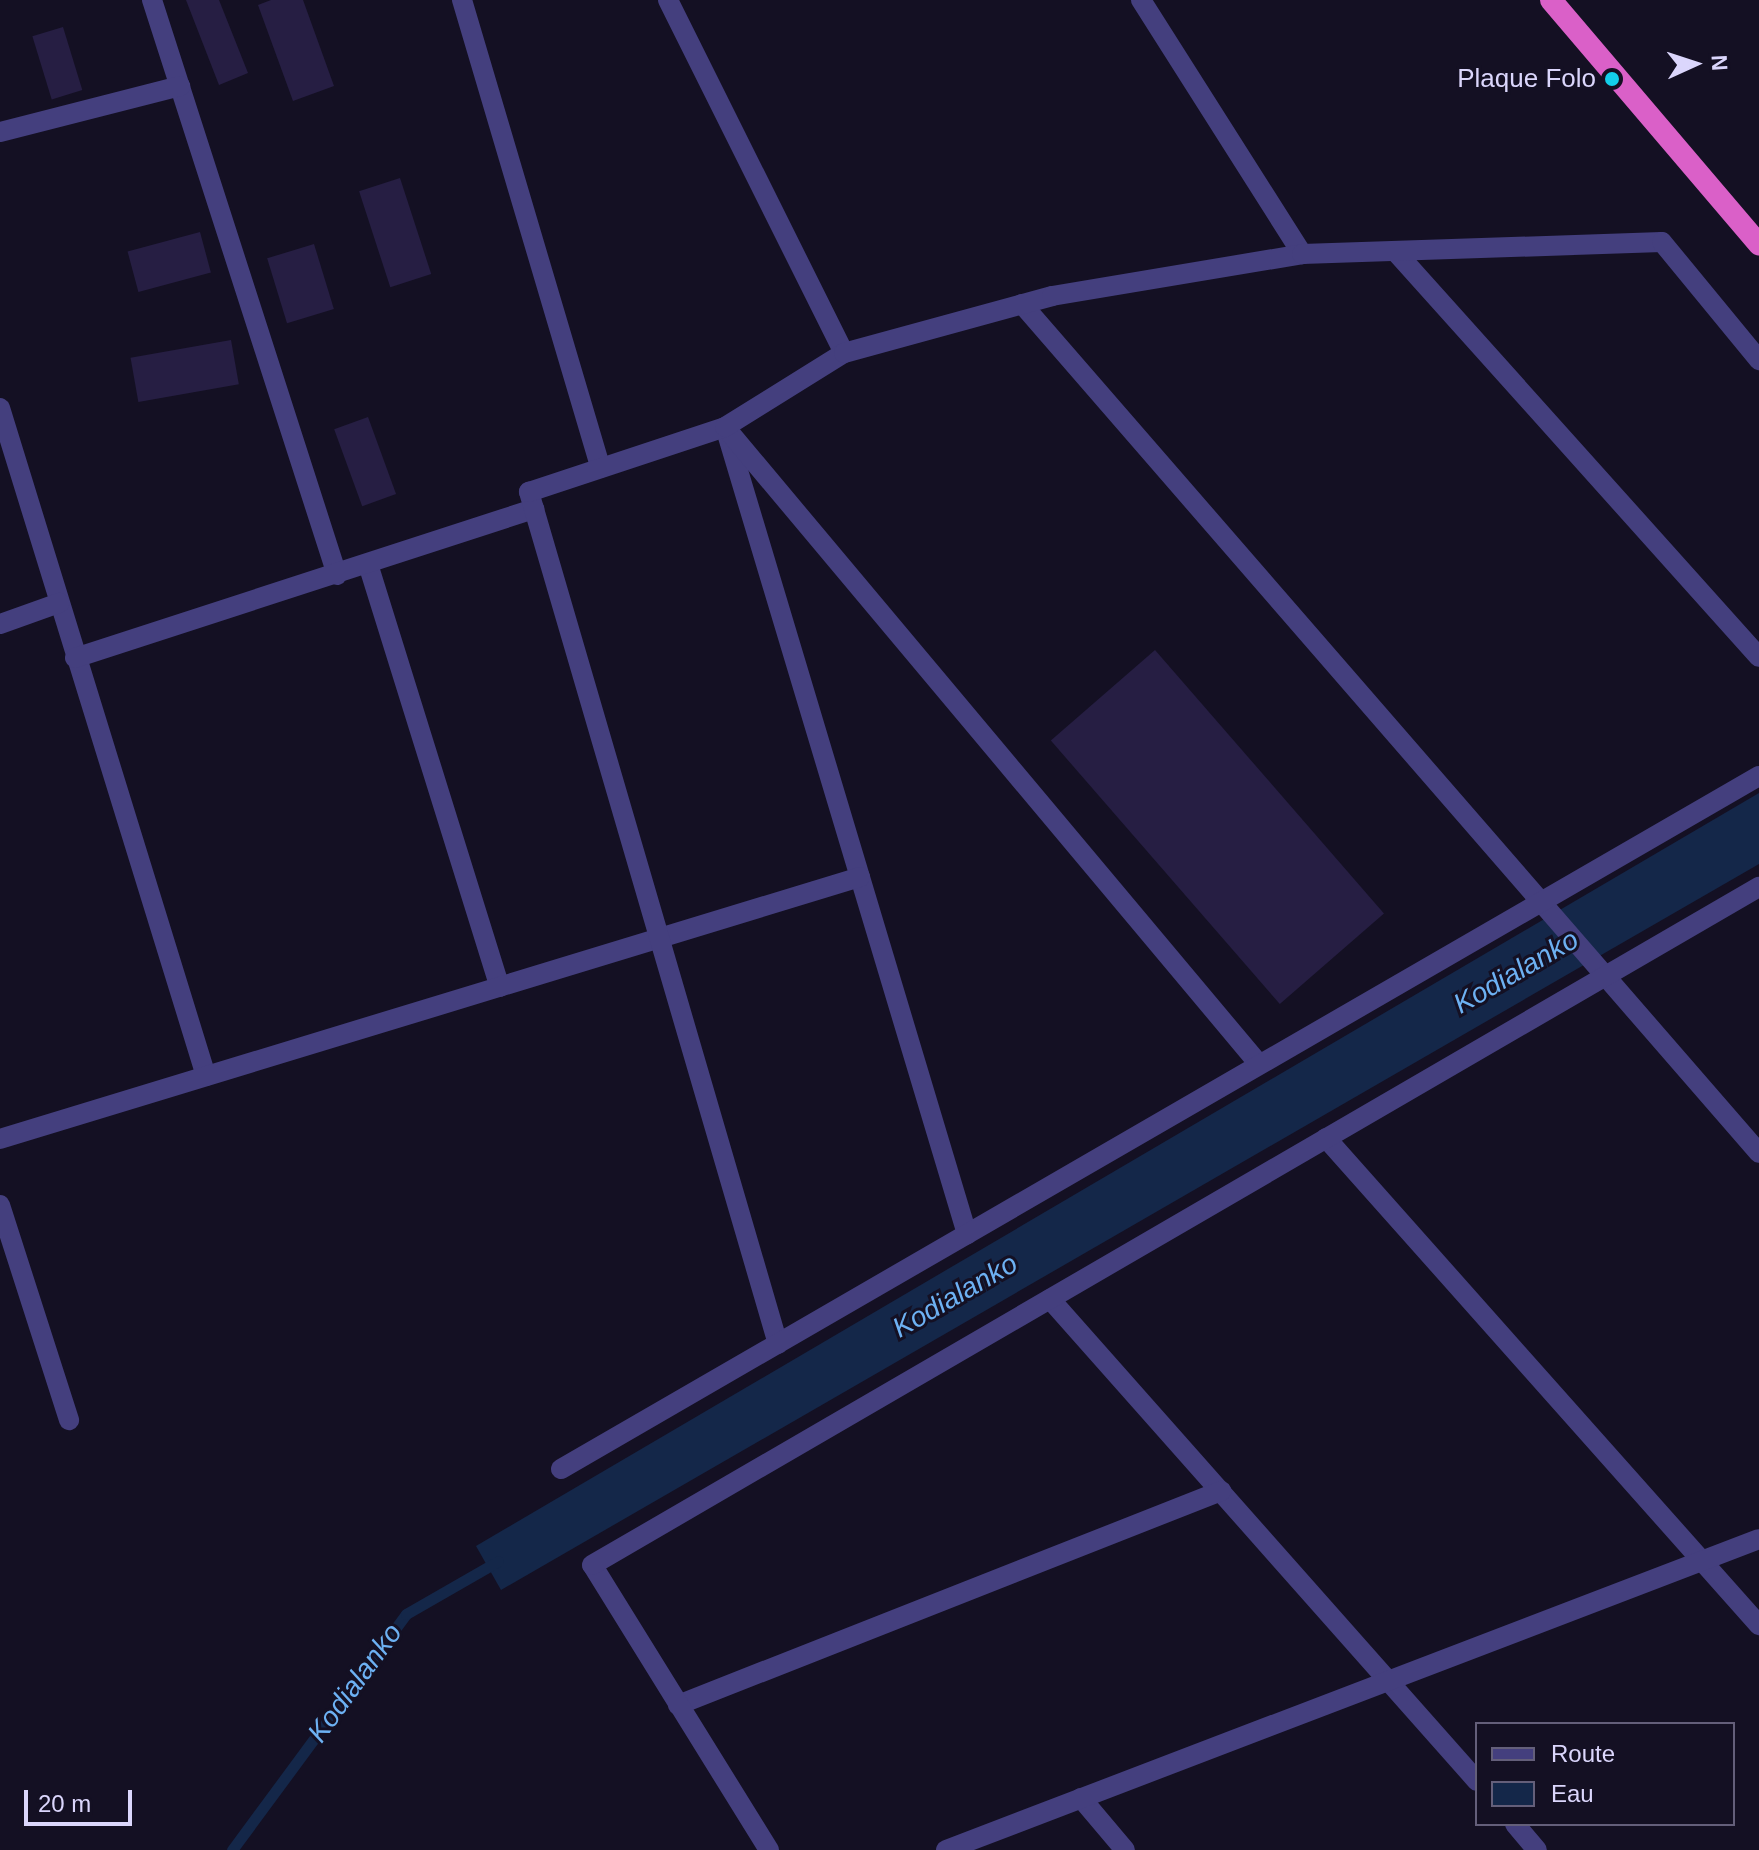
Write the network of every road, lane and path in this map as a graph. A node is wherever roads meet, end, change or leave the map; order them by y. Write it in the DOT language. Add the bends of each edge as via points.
graph roads {
  1 [pos="152,0"];
  2 [pos="462,0"];
  3 [pos="668,0"];
  4 [pos="1141,0"];
  5 [pos="1551,0"];
  6 [pos="180,86"];
  7 [pos="0,132"];
  8 [pos="1759,244"];
  9 [pos="1395,251"];
  10 [pos="1302,254"];
  11 [pos="1022,304"];
  12 [pos="844,353"];
  13 [pos="1759,360"];
  14 [pos="0,408"];
  15 [pos="725,427"];
  16 [pos="601,468"];
  17 [pos="534,509"];
  18 [pos="368,564"];
  19 [pos="337,575"];
  20 [pos="59,603"];
  21 [pos="0,624"];
  22 [pos="1759,657"];
  23 [pos="75,658"];
  24 [pos="1759,776"];
  25 [pos="860,877"];
  26 [pos="1759,887"];
  27 [pos="1550,905"];
  28 [pos="660,938"];
  29 [pos="1596,971"];
  30 [pos="500,987"];
  31 [pos="1259,1064"];
  32 [pos="206,1076"];
  33 [pos="1326,1138"];
  34 [pos="0,1139"];
  35 [pos="1759,1153"];
  36 [pos="0,1205"];
  37 [pos="967,1234"];
  38 [pos="1050,1299"];
  39 [pos="778,1344"];
  40 [pos="69,1420"];
  41 [pos="561,1469"];
  42 [pos="1221,1491"];
  43 [pos="1759,1539"];
  44 [pos="1703,1560"];
  45 [pos="1759,1625"];
  46 [pos="1390,1680"];
  47 [pos="678,1705"];
  48 [pos="1475,1779"];
  49 [pos="1081,1798"];
  50 [pos="1517,1826"];
  51 [pos="769,1850"];
  52 [pos="946,1850"];
  53 [pos="1125,1850"];
  54 [pos="1537,1850"];
  1 -- 6 [label="street"];
  2 -- 16 [label="street"];
  3 -- 12 [label="street"];
  4 -- 10 [label="street"];
  5 -- 8 [label="highway"];
  6 -- 7 [label="street"];
  6 -- 19 [label="street"];
  9 -- 10 [label="street"];
  9 -- 13 [label="street" via="1662,242"];
  9 -- 22 [label="street"];
  10 -- 11 [label="street"];
  11 -- 12 [label="street"];
  11 -- 27 [label="street"];
  12 -- 15 [label="street"];
  14 -- 20 [label="street"];
  15 -- 16 [label="street"];
  15 -- 25 [label="street"];
  15 -- 31 [label="street"];
  16 -- 17 [label="street" via="529,492"];
  17 -- 18 [label="street"];
  17 -- 28 [label="street"];
  18 -- 19 [label="street"];
  18 -- 30 [label="street"];
  19 -- 23 [label="street"];
  20 -- 21 [label="street"];
  20 -- 23 [label="street"];
  23 -- 32 [label="street"];
  24 -- 27 [label="street"];
  25 -- 28 [label="street"];
  25 -- 37 [label="street"];
  26 -- 29 [label="street"];
  27 -- 29 [label="street"];
  27 -- 31 [label="street"];
  28 -- 30 [label="street"];
  28 -- 39 [label="street"];
  29 -- 33 [label="street"];
  29 -- 35 [label="street"];
  30 -- 32 [label="street"];
  31 -- 37 [label="street"];
  32 -- 34 [label="street"];
  33 -- 38 [label="street"];
  33 -- 44 [label="street"];
  36 -- 40 [label="street"];
  37 -- 39 [label="street"];
  38 -- 42 [label="street"];
  38 -- 47 [label="street" via="592,1565"];
  39 -- 41 [label="street"];
  42 -- 46 [label="street"];
  42 -- 47 [label="street"];
  43 -- 44 [label="street"];
  44 -- 45 [label="street"];
  44 -- 46 [label="street"];
  46 -- 48 [label="street"];
  46 -- 49 [label="street"];
  47 -- 51 [label="street"];
  49 -- 52 [label="street"];
  49 -- 53 [label="street"];
  50 -- 54 [label="street"];
}
